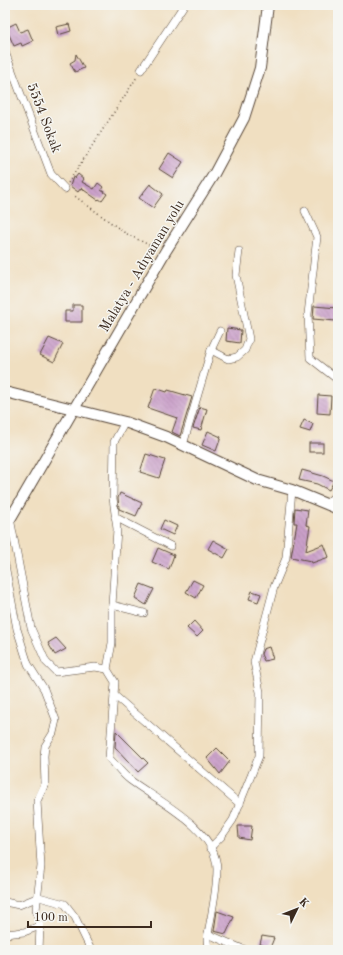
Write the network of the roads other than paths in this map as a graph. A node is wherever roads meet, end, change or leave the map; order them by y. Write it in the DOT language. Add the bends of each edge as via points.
graph roads {
  1 [pos="184,5"];
  2 [pos="268,5"];
  3 [pos="5,52"];
  4 [pos="141,70"];
  5 [pos="65,189"];
  6 [pos="305,211"];
  7 [pos="239,250"];
  8 [pos="220,331"];
  9 [pos="211,350"];
  10 [pos="338,380"];
  11 [pos="5,392"];
  12 [pos="74,409"];
  13 [pos="125,422"];
  14 [pos="183,445"];
  15 [pos="292,490"];
  16 [pos="338,493"];
  17 [pos="326,504"];
  18 [pos="338,510"];
  19 [pos="115,517"];
  20 [pos="10,518"];
  21 [pos="5,528"];
  22 [pos="171,546"];
  23 [pos="5,565"];
  24 [pos="112,605"];
  25 [pos="144,613"];
  26 [pos="108,669"];
  27 [pos="114,695"];
  28 [pos="240,804"];
  29 [pos="210,848"];
  30 [pos="39,897"];
  31 [pos="5,902"];
  32 [pos="40,926"];
  33 [pos="5,934"];
  34 [pos="208,934"];
  35 [pos="39,950"];
  36 [pos="90,950"];
  37 [pos="208,950"];
  38 [pos="244,950"];
  1 -- 4 [label="street"];
  2 -- 12 [label="main road, Malatya - Adıyaman yolu" via="260,68 244,118 214,174 165,252"];
  3 -- 5 [label="street, 5554 Sokak" via="51,174"];
  6 -- 10 [label="street" via="317,237 308,314 310,358"];
  7 -- 9 [label="street" via="236,275 249,339 245,350 237,357 228,358"];
  8 -- 9 [label="street"];
  9 -- 14 [label="street"];
  11 -- 12 [label="main road"];
  12 -- 13 [label="main road"];
  12 -- 20 [label="main road, Malatya - Adıyaman yolu"];
  13 -- 14 [label="main road"];
  13 -- 19 [label="street" via="114,442"];
  14 -- 15 [label="main road" via="258,480"];
  15 -- 17 [label="main road"];
  15 -- 28 [label="street" via="286,558 274,587 254,662 260,692 259,756"];
  16 -- 17 [label="street"];
  17 -- 18 [label="main road"];
  19 -- 22 [label="street"];
  19 -- 24 [label="street" via="117,529"];
  20 -- 21 [label="main road, Malatya - Adıyaman yolu"];
  20 -- 26 [label="street" via="31,628 46,662 56,672 95,667"];
  23 -- 30 [label="street" via="17,629 28,664 44,689 56,720 45,746 45,784 37,801 41,866"];
  24 -- 25 [label="street"];
  24 -- 26 [label="street" via="112,643"];
  26 -- 27 [label="street" via="114,682"];
  27 -- 28 [label="street"];
  27 -- 29 [label="street" via="109,758 129,779 185,817"];
  28 -- 29 [label="street" via="233,820"];
  29 -- 34 [label="street" via="214,853 217,868"];
  30 -- 31 [label="street" via="19,905"];
  30 -- 32 [label="street" via="36,910"];
  30 -- 36 [label="street" via="65,904 75,917"];
  32 -- 33 [label="street" via="24,932"];
  32 -- 35 [label="street"];
  34 -- 37 [label="street"];
  34 -- 38 [label="street"];
}
